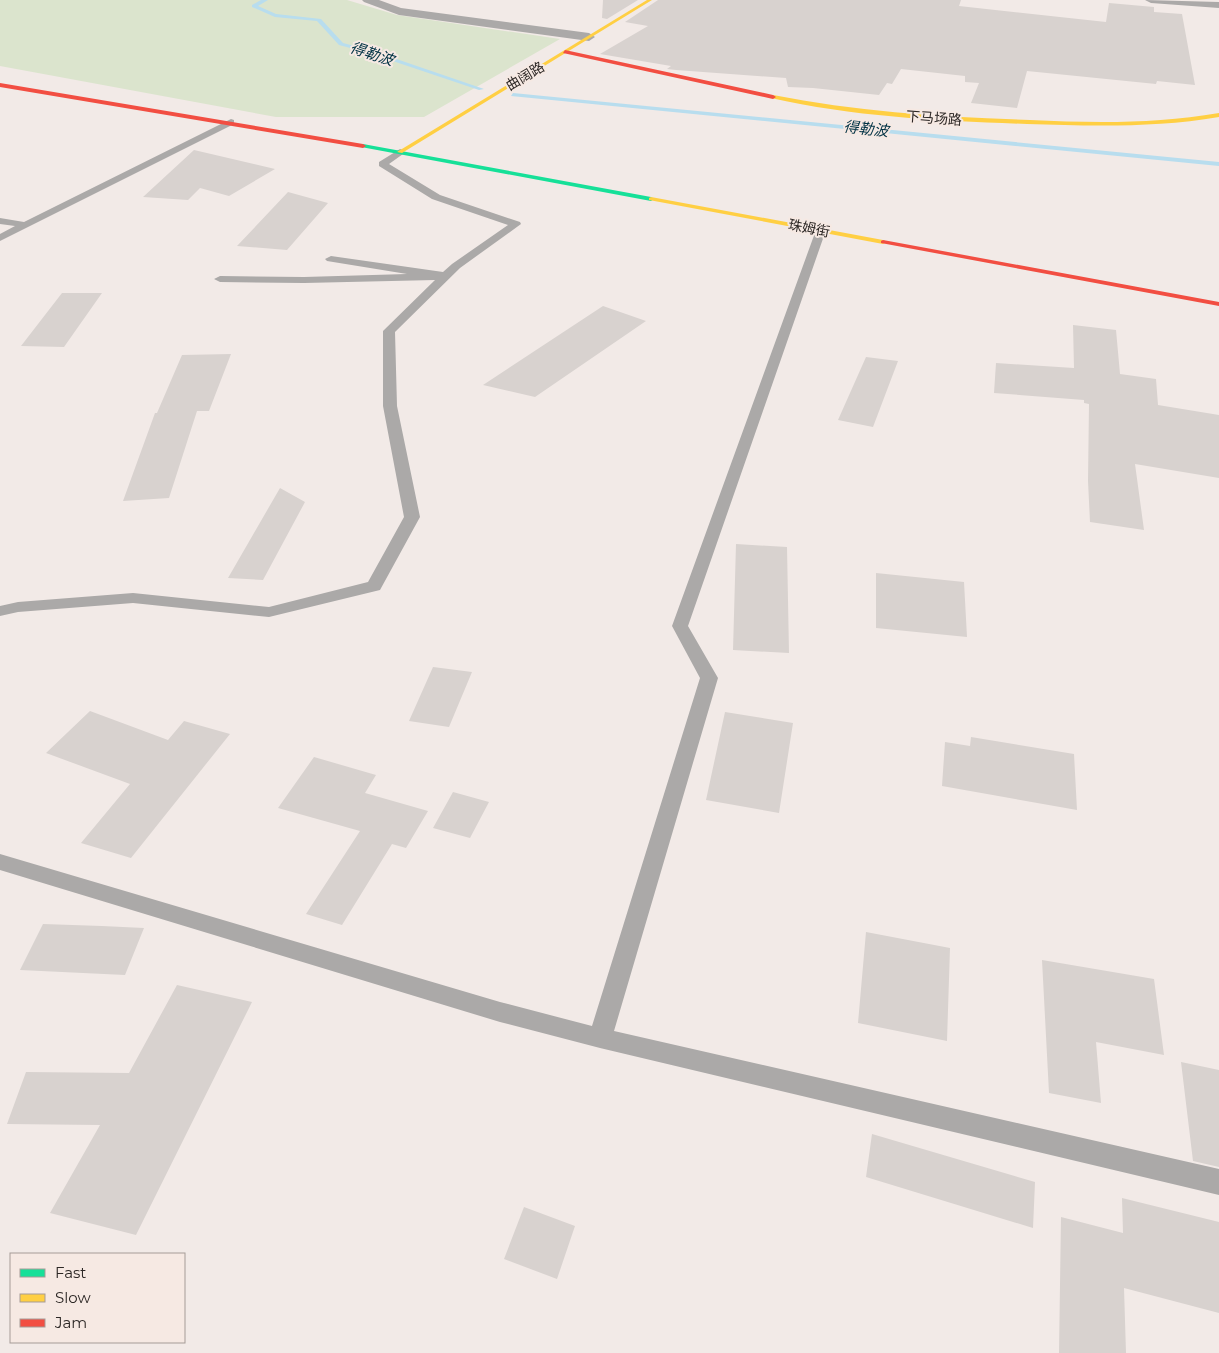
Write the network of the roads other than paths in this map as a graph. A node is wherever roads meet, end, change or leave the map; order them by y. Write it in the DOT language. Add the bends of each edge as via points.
graph roads {
  1 [pos="368,0"];
  2 [pos="650,0"];
  3 [pos="1151,0"];
  4 [pos="1219,6"];
  5 [pos="589,37"];
  6 [pos="565,52"];
  7 [pos="0,85"];
  8 [pos="1219,115"];
  9 [pos="231,122"];
  10 [pos="400,152"];
  11 [pos="0,221"];
  12 [pos="26,225"];
  13 [pos="821,230"];
  14 [pos="0,238"];
  15 [pos="331,259"];
  16 [pos="446,276"];
  17 [pos="220,280"];
  18 [pos="1219,304"];
  19 [pos="0,611"];
  20 [pos="0,862"];
  21 [pos="600,1038"];
  22 [pos="1219,1182"];
  1 -- 5 [label="street" via="399,10"];
  2 -- 5 [label="street, 曲阔路"];
  3 -- 4 [label="street"];
  5 -- 6 [label="street, 曲阔路"];
  6 -- 8 [label="street, 下马场路" via="796,102 926,119 1085,124 1189,122"];
  6 -- 10 [label="street, 曲阔路"];
  7 -- 9 [label="street, 珠姆街"];
  9 -- 10 [label="street, 珠姆街"];
  9 -- 12 [label="lane"];
  10 -- 13 [label="street, 珠姆街"];
  10 -- 16 [label="lane" via="382,164 436,196 516,224"];
  11 -- 12 [label="lane"];
  12 -- 14 [label="lane"];
  13 -- 18 [label="street, 珠姆街"];
  13 -- 21 [label="lane" via="680,626 709,678"];
  15 -- 16 [label="lane"];
  16 -- 17 [label="lane"];
  16 -- 19 [label="lane" via="390,331 390,406 412,517 374,586 268,612 133,598"];
  20 -- 21 [label="lane" via="500,1012"];
  21 -- 22 [label="lane"];
}
